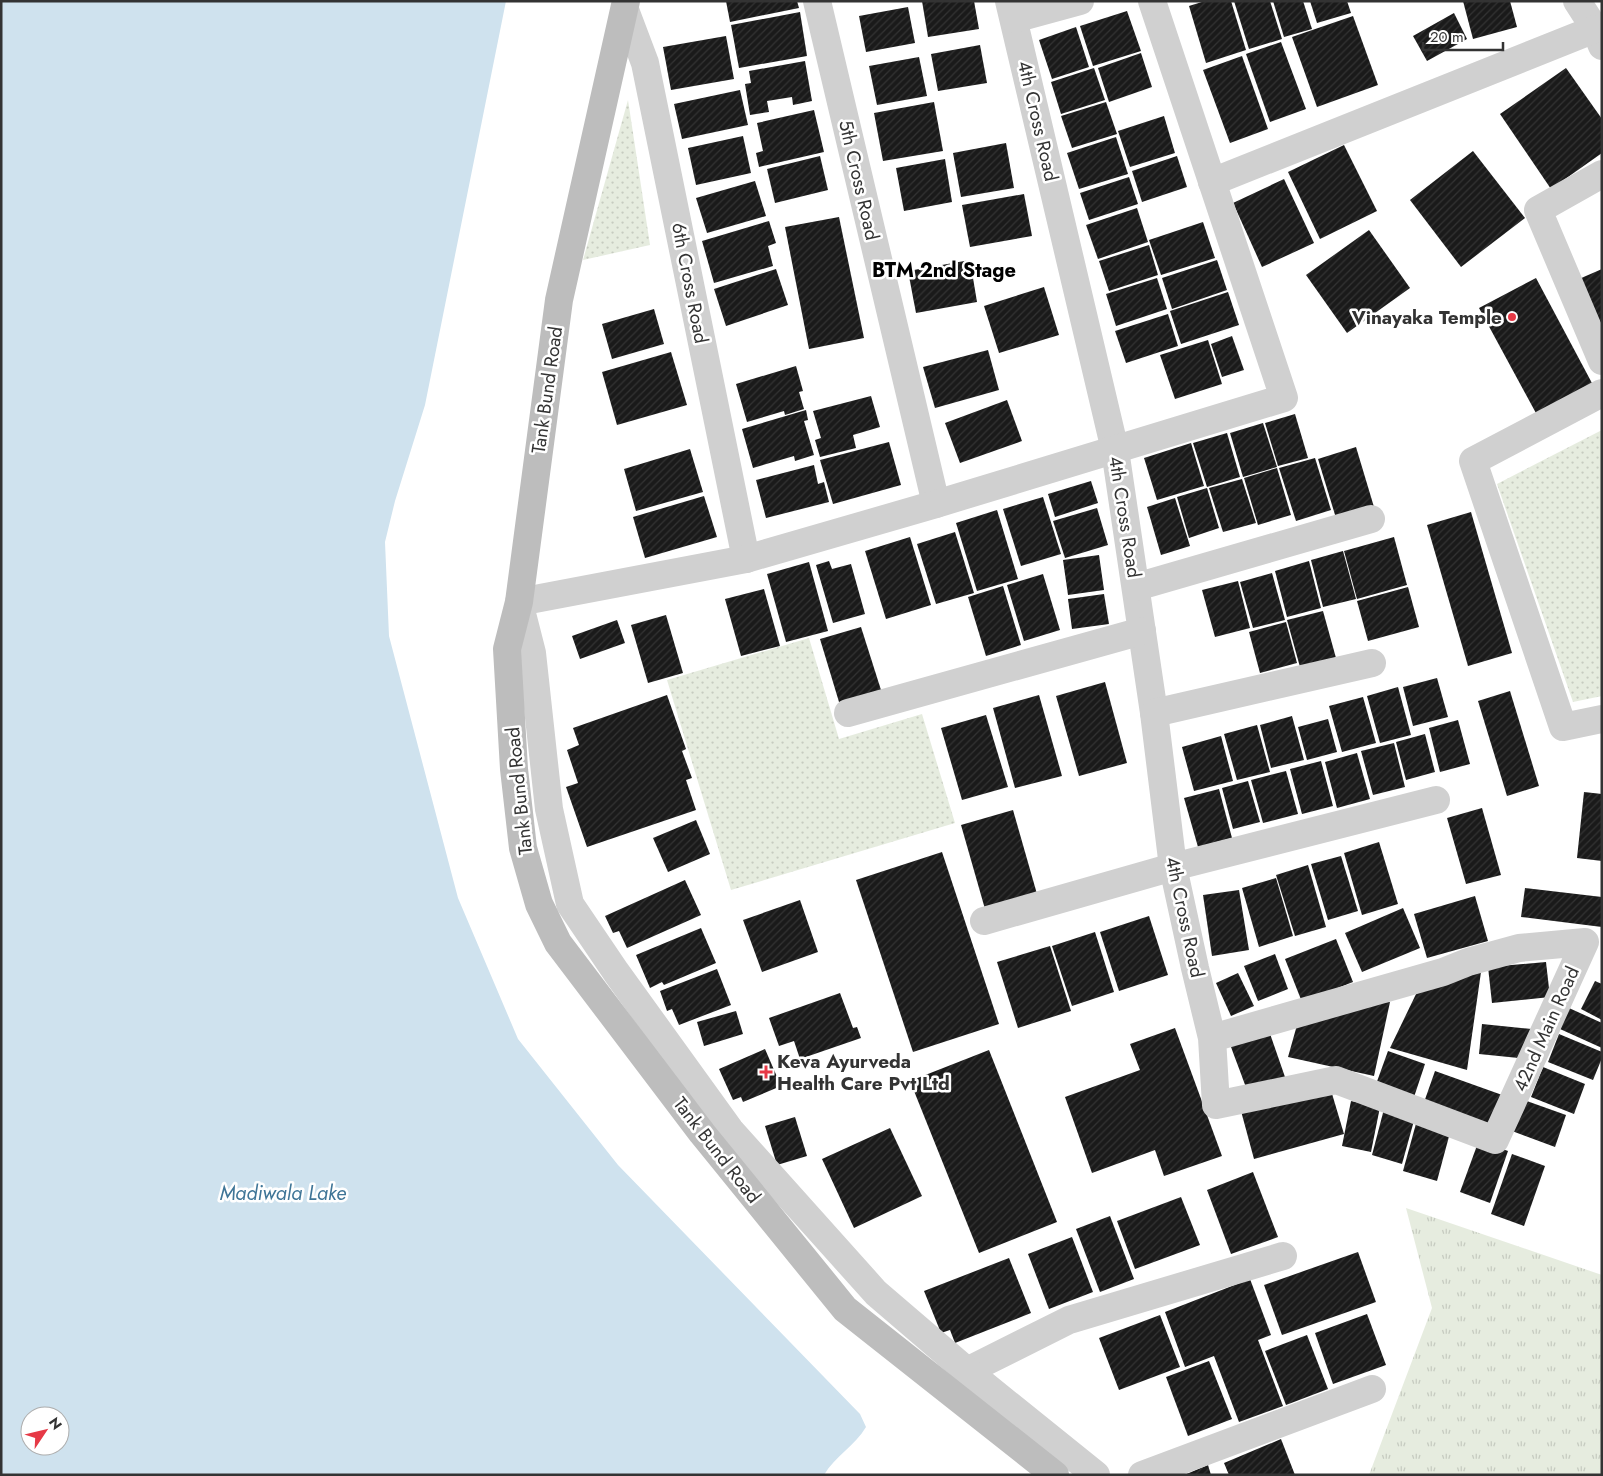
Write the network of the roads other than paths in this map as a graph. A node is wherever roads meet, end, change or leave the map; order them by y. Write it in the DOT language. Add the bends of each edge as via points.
graph roads {
  1 [pos="817,1"];
  2 [pos="1080,1"];
  3 [pos="1152,1"];
  4 [pos="1577,1"];
  5 [pos="626,5"];
  6 [pos="1012,10"];
  7 [pos="1598,38"];
  8 [pos="1602,174"];
  9 [pos="1212,182"];
  10 [pos="1602,362"];
  11 [pos="1602,393"];
  12 [pos="1115,450"];
  13 [pos="936,504"];
  14 [pos="1371,519"];
  15 [pos="746,559"];
  16 [pos="1136,587"];
  17 [pos="519,602"];
  18 [pos="1142,630"];
  19 [pos="1372,663"];
  20 [pos="848,713"];
  21 [pos="1154,713"];
  22 [pos="1602,719"];
  23 [pos="1436,800"];
  24 [pos="1173,867"];
  25 [pos="984,921"];
  26 [pos="1212,1038"];
  27 [pos="1283,1256"];
  28 [pos="968,1371"];
  29 [pos="1372,1389"];
  30 [pos="1055,1475"];
  31 [pos="1096,1475"];
  32 [pos="1142,1475"];
  1 -- 13 [label="street, 5th Cross Road"];
  2 -- 6 [label="street"];
  3 -- 9 [label="street"];
  4 -- 7 [label="street"];
  5 -- 15 [label="street, 6th Cross Road" via="645,63"];
  5 -- 17 [label="main road, Tank Bund Road" via="559,300"];
  6 -- 12 [label="street, 4th Cross Road"];
  7 -- 9 [label="street"];
  8 -- 10 [label="street" via="1538,210"];
  9 -- 12 [label="street" via="1284,398"];
  11 -- 22 [label="street" via="1473,461 1563,727"];
  12 -- 13 [label="street"];
  12 -- 16 [label="street, 4th Cross Road"];
  13 -- 15 [label="street"];
  14 -- 16 [label="street"];
  15 -- 17 [label="street"];
  16 -- 18 [label="street, 4th Cross Road"];
  17 -- 28 [label="street" via="532,653 549,809 570,904 730,1130 876,1293"];
  17 -- 30 [label="main road, Tank Bund Road" via="507,649 515,779 523,848 539,904 558,943 702,1133 845,1309"];
  18 -- 20 [label="street"];
  18 -- 21 [label="street, 4th Cross Road"];
  19 -- 21 [label="street"];
  21 -- 24 [label="street, 4th Cross Road"];
  23 -- 24 [label="street"];
  24 -- 25 [label="street"];
  24 -- 26 [label="street, 4th Cross Road"];
  26 -- 26 [label="street, 42nd Main Road" via="1216,1104 1336,1080 1495,1140 1585,942 1518,948"];
  27 -- 28 [label="street" via="1069,1320"];
  28 -- 31 [label="street"];
  29 -- 32 [label="street"];
}
